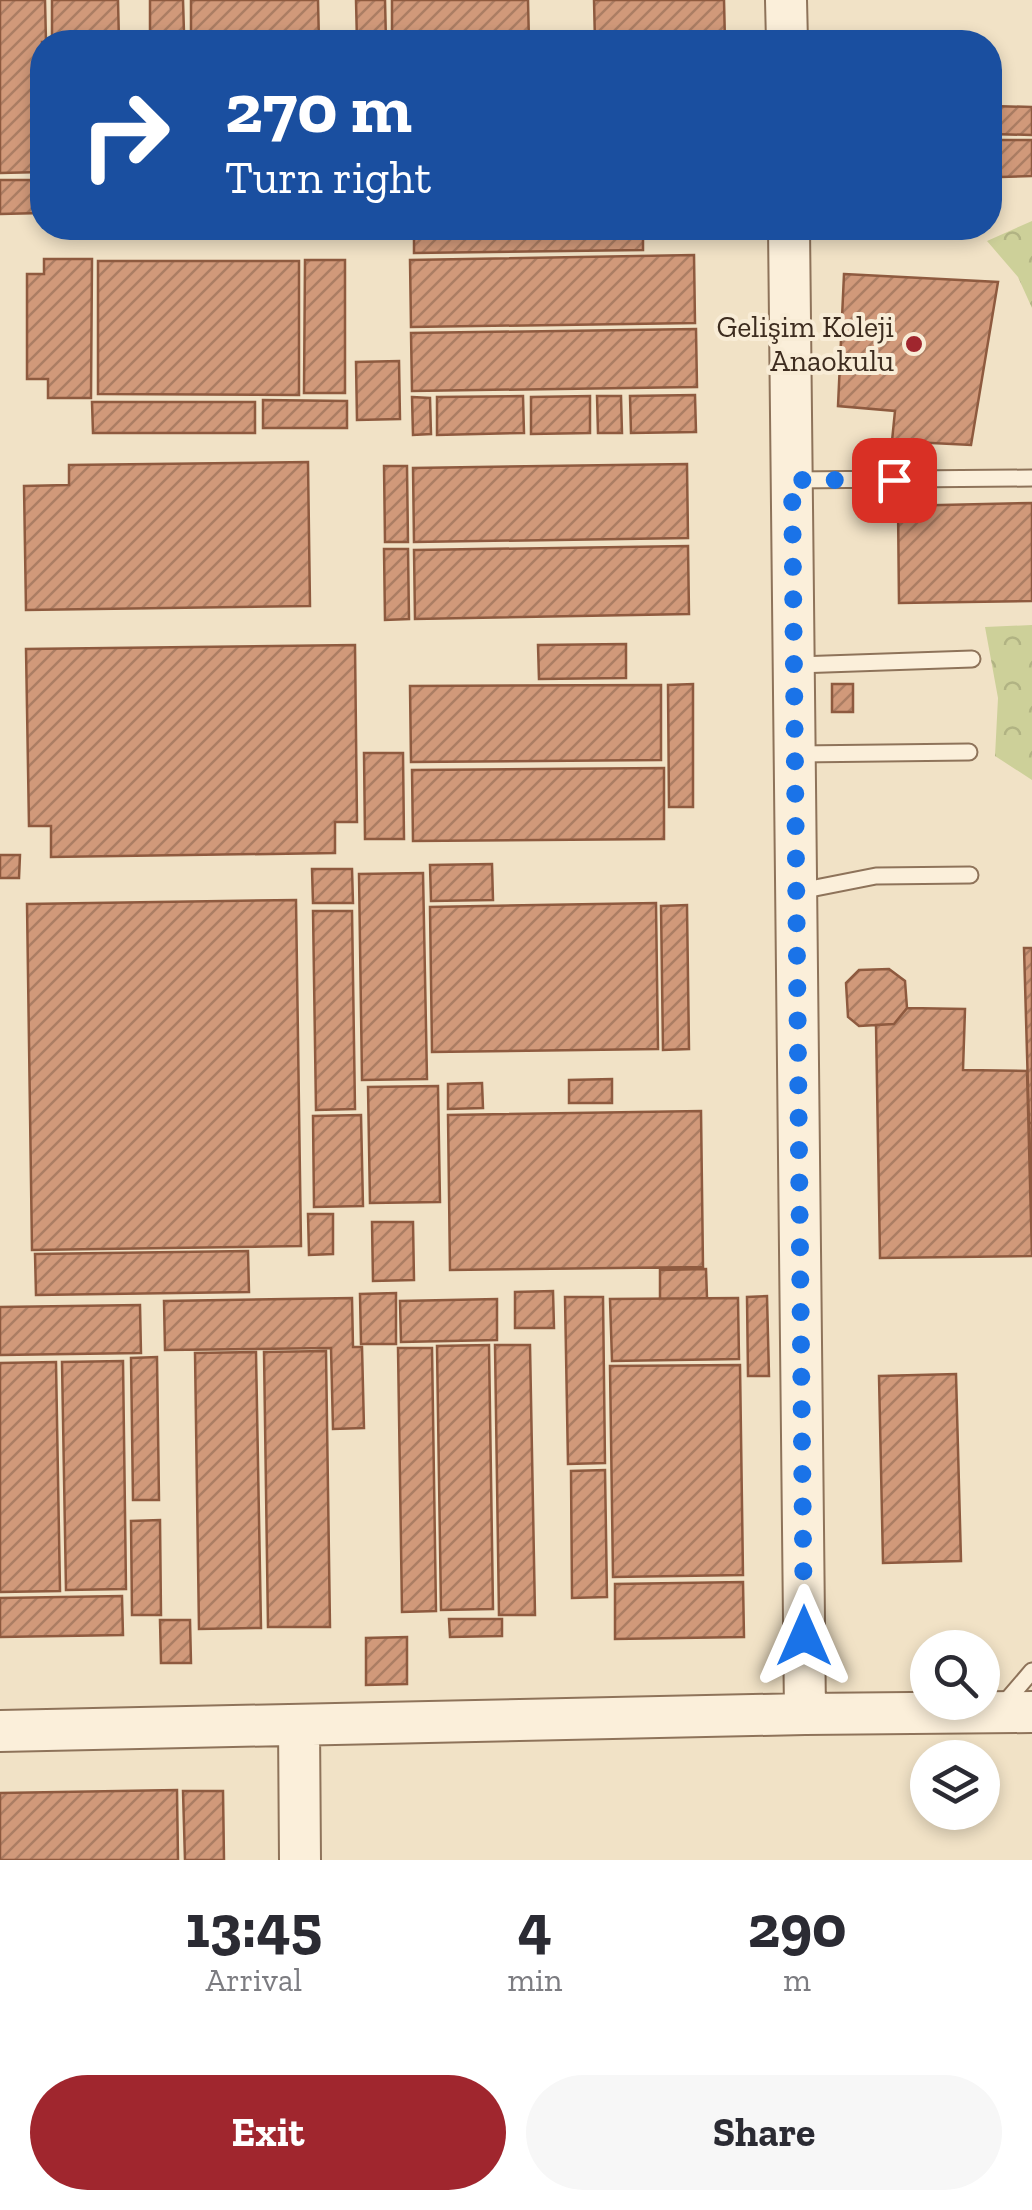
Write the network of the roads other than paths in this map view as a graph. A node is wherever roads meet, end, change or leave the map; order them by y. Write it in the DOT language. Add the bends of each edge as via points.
graph roads {
  1 [pos="786,0"];
  2 [pos="787,30"];
  3 [pos="789,240"];
  4 [pos="1032,478"];
  5 [pos="792,480"];
  6 [pos="972,659"];
  7 [pos="793,665"];
  8 [pos="969,752"];
  9 [pos="794,754"];
  10 [pos="970,875"];
  11 [pos="796,892"];
  12 [pos="1032,1671"];
  13 [pos="1014,1712"];
  14 [pos="805,1714"];
  15 [pos="299,1725"];
  16 [pos="0,1731"];
  17 [pos="300,1860"];
  1 -- 2 [label="street"];
  3 -- 5 [label="street"];
  4 -- 5 [label="lane"];
  5 -- 7 [label="street"];
  6 -- 7 [label="lane"];
  7 -- 9 [label="street"];
  8 -- 9 [label="lane"];
  9 -- 11 [label="street"];
  10 -- 11 [label="lane" via="876,876"];
  11 -- 14 [label="street"];
  12 -- 13 [label="lane"];
  13 -- 14 [label="street"];
  14 -- 15 [label="street"];
  15 -- 16 [label="street"];
  15 -- 17 [label="street"];
}
